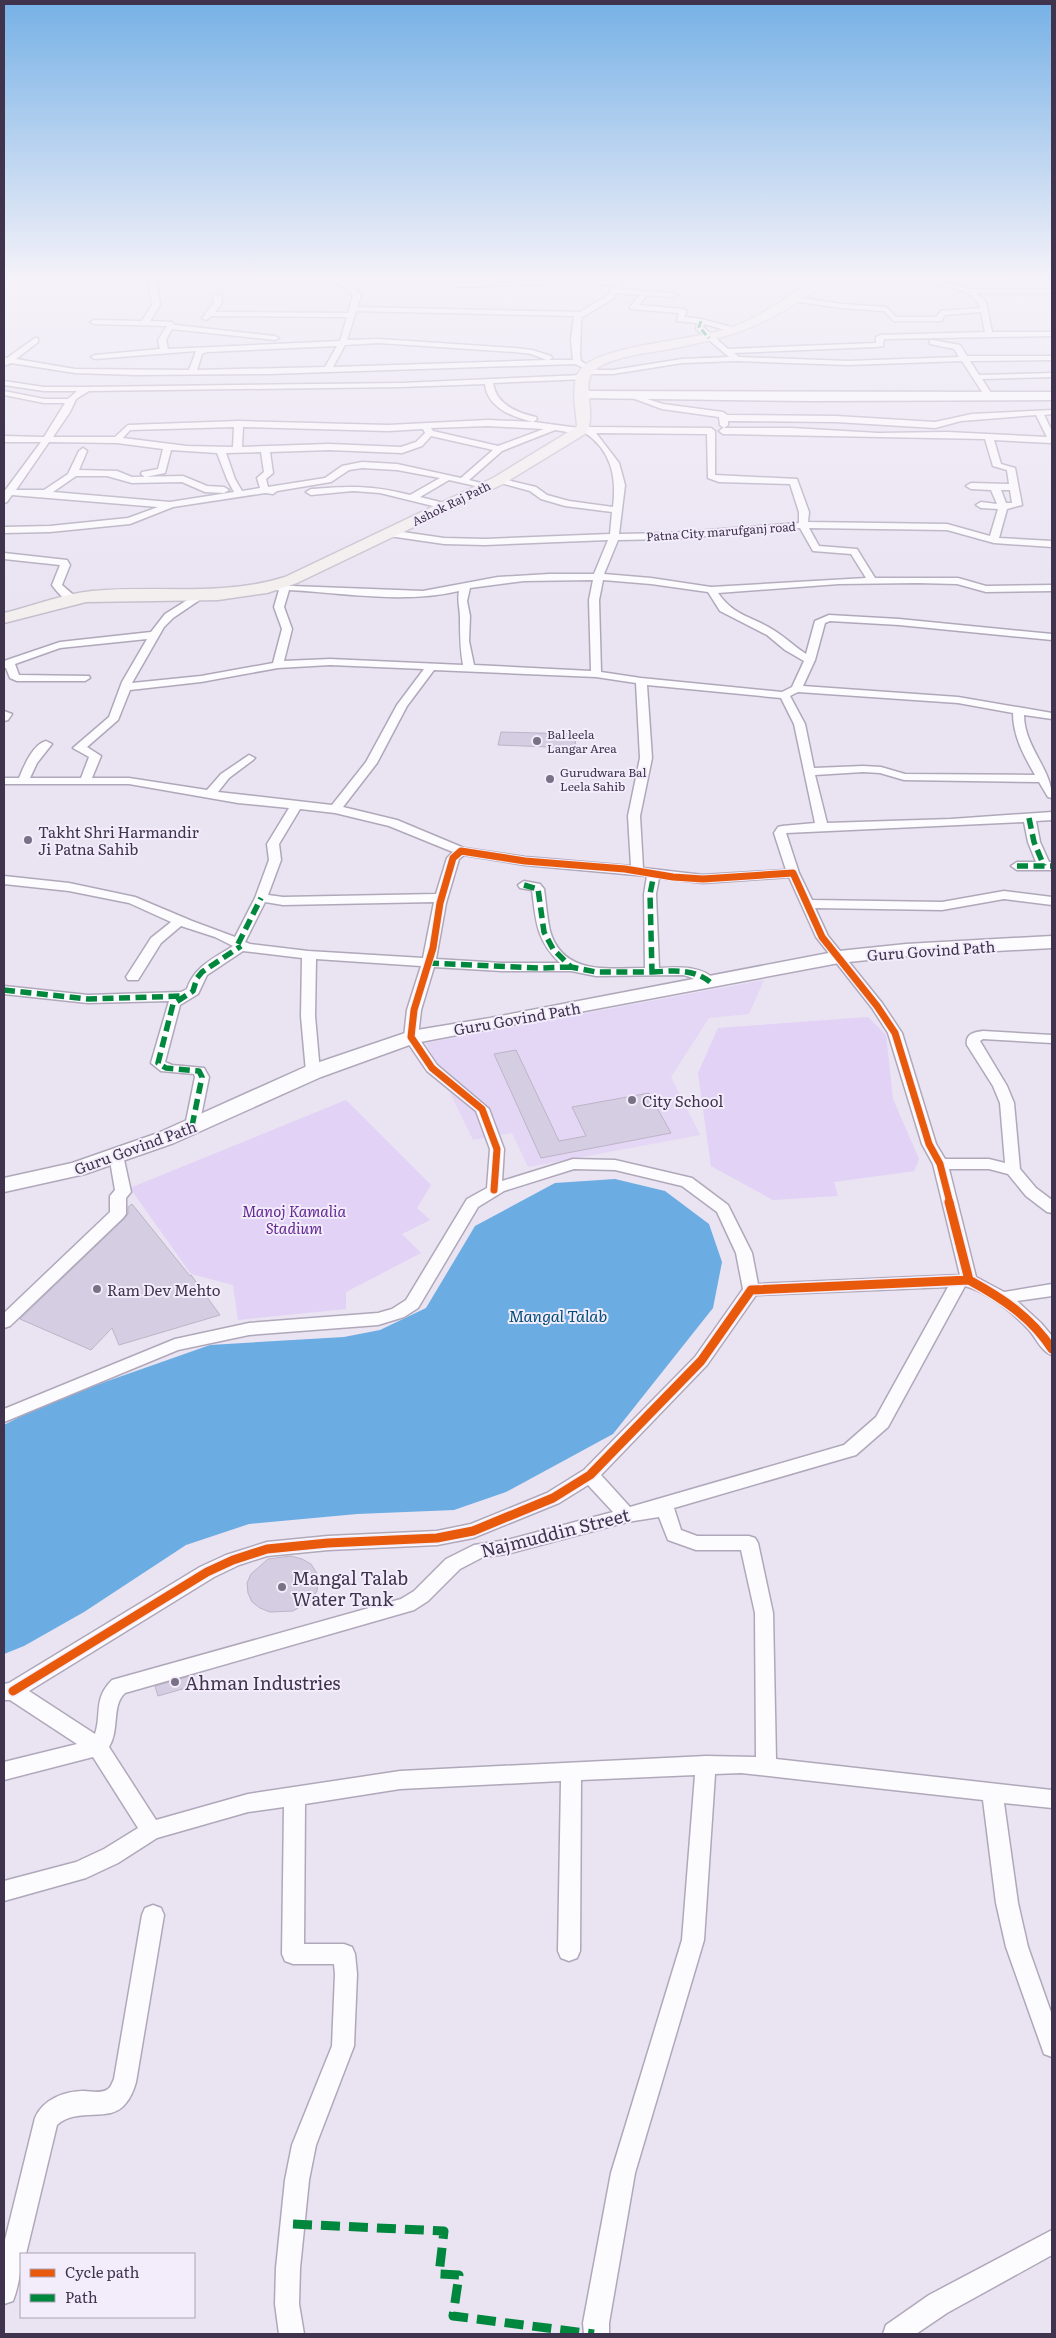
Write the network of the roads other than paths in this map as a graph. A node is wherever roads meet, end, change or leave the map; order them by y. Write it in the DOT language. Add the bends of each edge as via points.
graph roads {
  1 [pos="37,387"];
  2 [pos="230,387"];
  3 [pos="489,387"];
  4 [pos="583,387"];
  5 [pos="984,387"];
  6 [pos="158,388"];
  7 [pos="87,390"];
  8 [pos="4,393"];
  9 [pos="582,395"];
  10 [pos="628,395"];
  11 [pos="989,396"];
  12 [pos="1052,396"];
  13 [pos="71,399"];
  14 [pos="1040,412"];
  15 [pos="1052,412"];
  16 [pos="724,418"];
  17 [pos="239,424"];
  18 [pos="555,427"];
  19 [pos="584,429"];
  20 [pos="428,430"];
  21 [pos="723,430"];
  22 [pos="711,431"];
  23 [pos="989,437"];
  24 [pos="4,439"];
  25 [pos="1052,439"];
  26 [pos="47,440"];
  27 [pos="117,440"];
  28 [pos="169,446"];
  29 [pos="354,448"];
  30 [pos="499,448"];
  31 [pos="265,449"];
  32 [pos="221,450"];
  33 [pos="237,450"];
  34 [pos="390,450"];
  35 [pos="82,451"];
  36 [pos="379,466"];
  37 [pos="348,467"];
  38 [pos="74,473"];
  39 [pos="108,474"];
  40 [pos="447,478"];
  41 [pos="463,481"];
  42 [pos="492,484"];
  43 [pos="971,486"];
  44 [pos="995,487"];
  45 [pos="1014,487"];
  46 [pos="265,490"];
  47 [pos="239,492"];
  48 [pos="41,494"];
  49 [pos="6,496"];
  50 [pos="413,497"];
  51 [pos="171,505"];
  52 [pos="981,505"];
  53 [pos="445,506"];
  54 [pos="1003,507"];
  55 [pos="616,510"];
  56 [pos="803,524"];
  57 [pos="4,530"];
  58 [pos="389,533"];
  59 [pos="614,538"];
  60 [pos="994,540"];
  61 [pos="1052,544"];
  62 [pos="4,556"];
  63 [pos="598,576"];
  64 [pos="872,580"];
  65 [pos="278,587"];
  66 [pos="465,587"];
  67 [pos="1052,588"];
  68 [pos="711,590"];
  69 [pos="200,595"];
  70 [pos="73,599"];
  71 [pos="4,618"];
  72 [pos="153,635"];
  73 [pos="1052,637"];
  74 [pos="810,660"];
  75 [pos="7,664"];
  76 [pos="278,665"];
  77 [pos="431,668"];
  78 [pos="469,669"];
  79 [pos="596,674"];
  80 [pos="85,678"];
  81 [pos="641,681"];
  82 [pos="126,687"];
  83 [pos="796,689"];
  84 [pos="784,695"];
  85 [pos="1019,712"];
  86 [pos="4,714"];
  87 [pos="1052,716"];
  88 [pos="4,718"];
  89 [pos="46,744"];
  90 [pos="249,758"];
  91 [pos="809,772"];
  92 [pos="1044,779"];
  93 [pos="4,781"];
  94 [pos="23,781"];
  95 [pos="85,781"];
  96 [pos="210,794"];
  97 [pos="1052,795"];
  98 [pos="297,804"];
  99 [pos="335,809"];
  100 [pos="1052,816"];
  101 [pos="1029,818"];
  102 [pos="819,827"];
  103 [pos="461,851"];
  104 [pos="1016,866"];
  105 [pos="1048,866"];
  106 [pos="637,870"];
  107 [pos="794,873"];
  108 [pos="654,874"];
  109 [pos="4,880"];
  110 [pos="524,885"];
  111 [pos="261,898"];
  112 [pos="441,898"];
  113 [pos="1052,901"];
  114 [pos="808,904"];
  115 [pos="180,921"];
  116 [pos="1052,942"];
  117 [pos="240,945"];
  118 [pos="306,955"];
  119 [pos="838,957"];
  120 [pos="428,963"];
  121 [pos="571,967"];
  122 [pos="652,972"];
  123 [pos="133,978"];
  124 [pos="710,982"];
  125 [pos="4,990"];
  126 [pos="186,996"];
  127 [pos="411,1036"];
  128 [pos="1052,1039"];
  129 [pos="313,1072"];
  130 [pos="192,1126"];
  131 [pos="116,1155"];
  132 [pos="940,1164"];
  133 [pos="1013,1170"];
  134 [pos="4,1184"];
  135 [pos="494,1190"];
  136 [pos="1052,1208"];
  137 [pos="964,1281"];
  138 [pos="751,1290"];
  139 [pos="1052,1290"];
  140 [pos="1003,1298"];
  141 [pos="4,1322"];
  142 [pos="1052,1349"];
  143 [pos="4,1416"];
  144 [pos="590,1475"];
  145 [pos="627,1515"];
  146 [pos="9,1691"];
  147 [pos="98,1747"];
  148 [pos="706,1765"];
  149 [pos="766,1765"];
  150 [pos="4,1771"];
  151 [pos="571,1772"];
  152 [pos="992,1792"];
  153 [pos="295,1796"];
  154 [pos="1052,1799"];
  155 [pos="151,1831"];
  156 [pos="4,1892"];
  157 [pos="154,1915"];
  158 [pos="569,1952"];
  159 [pos="1052,2046"];
  160 [pos="1052,2242"];
  161 [pos="4,2292"];
  162 [pos="290,2334"];
  163 [pos="596,2334"];
  164 [pos="895,2334"];
  1 -- 7 [label="street"];
  2 -- 6 [label="street"];
  3 -- 19 [label="street" via="496,401 514,414"];
  4 -- 9 [label="main road"];
  5 -- 11 [label="street"];
  6 -- 7 [label="street"];
  6 -- 13 [label="street" via="134,397"];
  7 -- 13 [label="street"];
  8 -- 13 [label="street" via="44,401"];
  9 -- 10 [label="street"];
  9 -- 19 [label="main road"];
  10 -- 11 [label="street"];
  10 -- 16 [label="street" via="662,406 718,413"];
  11 -- 12 [label="street"];
  13 -- 26 [label="street"];
  14 -- 15 [label="street"];
  14 -- 16 [label="street" via="958,418 934,425 842,419"];
  14 -- 25 [label="street"];
  16 -- 21 [label="street"];
  17 -- 20 [label="street"];
  17 -- 27 [label="street" via="128,428"];
  17 -- 33 [label="street"];
  18 -- 19 [label="street"];
  18 -- 20 [label="street" via="488,423"];
  18 -- 30 [label="street"];
  19 -- 22 [label="street"];
  19 -- 42 [label="main road, Ashok Raj Path"];
  19 -- 55 [label="street" via="597,436 614,463 620,485"];
  20 -- 30 [label="street"];
  20 -- 34 [label="street" via="422,442"];
  21 -- 22 [label="street"];
  21 -- 23 [label="street"];
  22 -- 56 [label="street" via="710,476 794,481 804,512"];
  23 -- 25 [label="street"];
  23 -- 45 [label="street" via="997,466 1011,468"];
  24 -- 26 [label="street"];
  26 -- 27 [label="street"];
  26 -- 49 [label="street"];
  27 -- 28 [label="street"];
  28 -- 32 [label="street"];
  28 -- 39 [label="street" via="161,472"];
  29 -- 31 [label="street"];
  29 -- 34 [label="street"];
  29 -- 37 [label="street"];
  30 -- 41 [label="street"];
  31 -- 33 [label="street"];
  31 -- 46 [label="street" via="268,473 261,478"];
  32 -- 33 [label="street"];
  32 -- 47 [label="street"];
  34 -- 36 [label="street"];
  35 -- 38 [label="street"];
  36 -- 37 [label="street"];
  36 -- 40 [label="street"];
  37 -- 46 [label="street" via="328,480"];
  38 -- 39 [label="street"];
  38 -- 48 [label="street"];
  39 -- 47 [label="street" via="132,480 183,479 205,490"];
  40 -- 41 [label="street"];
  40 -- 50 [label="street"];
  41 -- 42 [label="street"];
  42 -- 53 [label="main road, Ashok Raj Path"];
  42 -- 55 [label="street" via="533,489 568,504"];
  43 -- 44 [label="street"];
  44 -- 45 [label="street"];
  44 -- 54 [label="street"];
  45 -- 54 [label="street" via="1017,505"];
  46 -- 47 [label="street"];
  46 -- 50 [label="street" via="310,492 357,488"];
  47 -- 51 [label="street"];
  48 -- 49 [label="street"];
  48 -- 51 [label="street"];
  50 -- 53 [label="street"];
  51 -- 57 [label="street" via="142,518 119,523"];
  52 -- 54 [label="street"];
  53 -- 58 [label="main road, Ashok Raj Path"];
  54 -- 60 [label="street"];
  55 -- 59 [label="street"];
  56 -- 59 [label="street, Patna City marufganj road"];
  56 -- 60 [label="street, Patna City marufganj road" via="938,526"];
  56 -- 64 [label="street" via="816,549 854,551"];
  58 -- 59 [label="street, Patna City marufganj road" via="460,542 553,537"];
  58 -- 65 [label="main road, Ashok Raj Path"];
  59 -- 63 [label="street"];
  60 -- 61 [label="street, Patna City marufganj road"];
  62 -- 70 [label="street" via="64,562 57,585"];
  63 -- 66 [label="street" via="504,580"];
  63 -- 68 [label="street" via="645,579"];
  63 -- 79 [label="street" via="594,600"];
  64 -- 67 [label="street" via="958,581 994,590"];
  64 -- 68 [label="street"];
  65 -- 66 [label="street" via="406,594"];
  65 -- 69 [label="main road, Ashok Raj Path"];
  65 -- 76 [label="street" via="279,607 288,629"];
  66 -- 78 [label="street" via="462,605"];
  68 -- 74 [label="street" via="724,609 771,633"];
  69 -- 70 [label="main road, Ashok Raj Path"];
  69 -- 72 [label="street" via="169,616"];
  70 -- 71 [label="main road, Ashok Raj Path"];
  72 -- 75 [label="street" via="60,645"];
  72 -- 82 [label="street"];
  73 -- 74 [label="street" via="829,618 818,626"];
  74 -- 83 [label="street"];
  75 -- 80 [label="street" via="18,678"];
  76 -- 77 [label="street" via="350,662"];
  76 -- 82 [label="street" via="201,679"];
  77 -- 78 [label="street"];
  77 -- 99 [label="street" via="402,705 371,763"];
  78 -- 79 [label="street"];
  79 -- 81 [label="street"];
  81 -- 84 [label="street"];
  81 -- 106 [label="street" via="646,767 634,809"];
  82 -- 95 [label="street" via="114,718 79,748 95,756"];
  83 -- 84 [label="street"];
  83 -- 85 [label="street" via="958,700"];
  84 -- 91 [label="street" via="800,719"];
  85 -- 87 [label="street"];
  85 -- 92 [label="street" via="1020,728"];
  86 -- 88 [label="street"];
  89 -- 94 [label="street"];
  90 -- 96 [label="street" via="225,776"];
  91 -- 92 [label="street" via="875,769 904,777"];
  91 -- 102 [label="street"];
  92 -- 97 [label="street"];
  93 -- 94 [label="street"];
  94 -- 95 [label="street"];
  95 -- 96 [label="street" via="130,782"];
  96 -- 98 [label="street"];
  98 -- 99 [label="street"];
  98 -- 111 [label="street" via="273,844 275,860"];
  99 -- 103 [label="street" via="393,823"];
  100 -- 101 [label="street"];
  101 -- 102 [label="street"];
  101 -- 105 [label="street" via="1034,842"];
  102 -- 107 [label="street" via="782,830 780,833"];
  103 -- 106 [label="street" via="525,861"];
  103 -- 112 [label="street" via="453,858"];
  104 -- 105 [label="street"];
  106 -- 108 [label="street"];
  107 -- 108 [label="street" via="703,879"];
  107 -- 114 [label="street"];
  108 -- 122 [label="street" via="650,894"];
  109 -- 115 [label="street" via="69,887 131,900"];
  110 -- 121 [label="street" via="538,889 544,932"];
  111 -- 112 [label="street" via="283,901"];
  111 -- 117 [label="street"];
  112 -- 120 [label="street"];
  113 -- 114 [label="street" via="1004,895 942,906"];
  114 -- 119 [label="street" via="822,937"];
  115 -- 117 [label="street" via="220,934"];
  115 -- 123 [label="street" via="156,940"];
  116 -- 119 [label="street, Guru Govind Path"];
  117 -- 118 [label="street"];
  117 -- 126 [label="street" via="202,972 194,990"];
  118 -- 120 [label="street"];
  118 -- 129 [label="street" via="309,959 308,1016"];
  119 -- 124 [label="street, Guru Govind Path"];
  119 -- 132 [label="street" via="895,1034 929,1144"];
  120 -- 121 [label="street"];
  120 -- 127 [label="street" via="414,1010"];
  121 -- 122 [label="street" via="596,972"];
  122 -- 124 [label="street" via="697,973"];
  124 -- 127 [label="street, Guru Govind Path"];
  125 -- 126 [label="street" via="88,999"];
  126 -- 130 [label="street" via="173,1004 158,1063 167,1069 199,1071 202,1077"];
  127 -- 129 [label="street, Guru Govind Path"];
  127 -- 135 [label="street" via="432,1068 482,1109 498,1149"];
  128 -- 133 [label="street" via="983,1035 973,1040 1007,1103"];
  129 -- 130 [label="street, Guru Govind Path"];
  130 -- 131 [label="street, Guru Govind Path"];
  131 -- 134 [label="street, Guru Govind Path" via="77,1169"];
  131 -- 141 [label="street" via="123,1192 118,1196 118,1214"];
  132 -- 133 [label="street" via="989,1164"];
  132 -- 137 [label="street"];
  133 -- 136 [label="street" via="1031,1192"];
  135 -- 138 [label="street" via="573,1164 614,1165 687,1182 722,1209 744,1253"];
  135 -- 143 [label="street" via="472,1203 412,1304 398,1313 378,1319 249,1329 175,1345"];
  137 -- 138 [label="street"];
  137 -- 140 [label="street"];
  137 -- 145 [label="street, Najmuddin Street" via="882,1422 850,1450"];
  138 -- 144 [label="street" via="701,1361"];
  139 -- 140 [label="street"];
  140 -- 142 [label="street" via="1037,1326"];
  144 -- 145 [label="street"];
  144 -- 146 [label="street" via="553,1498 473,1531 438,1538 328,1542 267,1549 232,1560 206,1572"];
  145 -- 147 [label="street, Najmuddin Street" via="468,1555 453,1564 421,1596 407,1605 119,1686 111,1692 108,1731"];
  145 -- 149 [label="street" via="665,1509 674,1535 696,1544 749,1543 764,1613"];
  146 -- 147 [label="street"];
  147 -- 150 [label="street"];
  147 -- 155 [label="street"];
  148 -- 149 [label="street"];
  148 -- 151 [label="street"];
  148 -- 163 [label="street" via="693,1940 622,2173"];
  149 -- 152 [label="street"];
  151 -- 153 [label="street" via="400,1780"];
  151 -- 158 [label="street"];
  152 -- 154 [label="street"];
  152 -- 159 [label="street" via="1015,1938"];
  153 -- 155 [label="street" via="248,1803"];
  153 -- 162 [label="street" via="293,1954 344,1954 346,1974 343,2046 304,2145 297,2180 288,2268"];
  155 -- 156 [label="street" via="79,1871"];
  157 -- 161 [label="street" via="125,2082 116,2097 105,2103 68,2104 56,2108 47,2118"];
  160 -- 164 [label="street" via="938,2304"];
}
